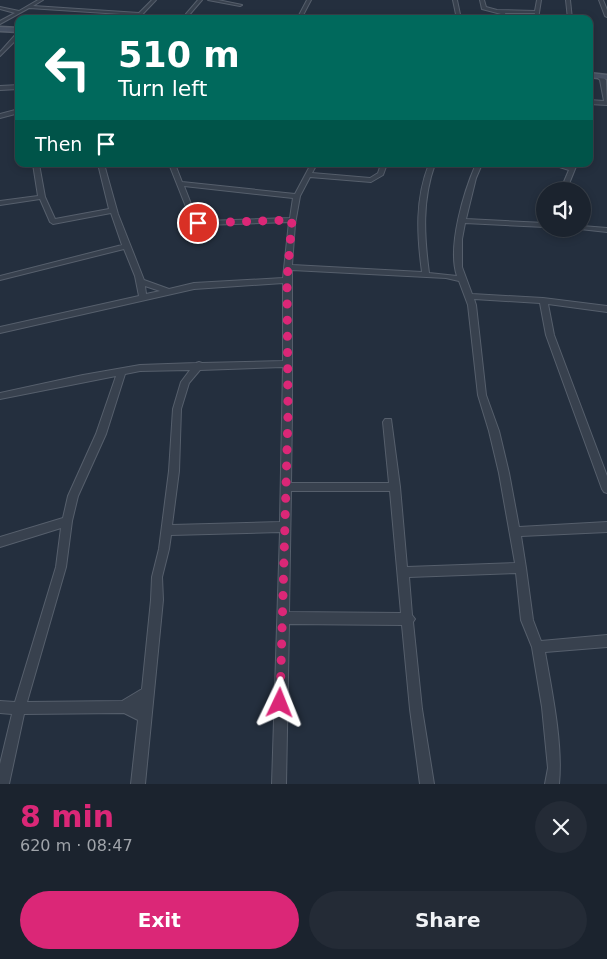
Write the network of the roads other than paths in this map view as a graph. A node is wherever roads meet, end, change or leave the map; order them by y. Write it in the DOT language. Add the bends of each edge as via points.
graph roads {
  1 [pos="41,0"];
  2 [pos="152,0"];
  3 [pos="200,0"];
  4 [pos="210,0"];
  5 [pos="309,0"];
  6 [pos="455,0"];
  7 [pos="482,0"];
  8 [pos="539,0"];
  9 [pos="568,0"];
  10 [pos="601,0"];
  11 [pos="240,5"];
  12 [pos="28,7"];
  13 [pos="605,7"];
  14 [pos="0,8"];
  15 [pos="498,11"];
  16 [pos="18,12"];
  17 [pos="536,12"];
  18 [pos="138,14"];
  19 [pos="189,15"];
  20 [pos="301,15"];
  21 [pos="458,15"];
  22 [pos="504,15"];
  23 [pos="570,15"];
  24 [pos="607,16"];
  25 [pos="0,23"];
  26 [pos="0,29"];
  27 [pos="15,30"];
  28 [pos="15,38"];
  29 [pos="0,55"];
  30 [pos="603,77"];
  31 [pos="15,87"];
  32 [pos="0,88"];
  33 [pos="593,102"];
  34 [pos="607,103"];
  35 [pos="15,112"];
  36 [pos="0,116"];
  37 [pos="37,167"];
  38 [pos="102,167"];
  39 [pos="173,167"];
  40 [pos="313,167"];
  41 [pos="383,167"];
  42 [pos="431,167"];
  43 [pos="478,167"];
  44 [pos="574,167"];
  45 [pos="309,175"];
  46 [pos="567,182"];
  47 [pos="181,188"];
  48 [pos="297,196"];
  49 [pos="42,197"];
  50 [pos="0,203"];
  51 [pos="114,210"];
  52 [pos="292,220"];
  53 [pos="462,221"];
  54 [pos="536,225"];
  55 [pos="591,229"];
  56 [pos="607,230"];
  57 [pos="126,246"];
  58 [pos="288,267"];
  59 [pos="458,267"];
  60 [pos="426,275"];
  61 [pos="446,276"];
  62 [pos="0,278"];
  63 [pos="462,279"];
  64 [pos="287,280"];
  65 [pos="142,282"];
  66 [pos="167,291"];
  67 [pos="469,296"];
  68 [pos="143,298"];
  69 [pos="544,301"];
  70 [pos="607,309"];
  71 [pos="0,330"];
  72 [pos="288,364"];
  73 [pos="199,365"];
  74 [pos="175,366"];
  75 [pos="121,372"];
  76 [pos="185,382"];
  77 [pos="0,396"];
  78 [pos="388,422"];
  79 [pos="286,487"];
  80 [pos="394,487"];
  81 [pos="607,489"];
  82 [pos="67,521"];
  83 [pos="284,527"];
  84 [pos="607,527"];
  85 [pos="167,530"];
  86 [pos="514,532"];
  87 [pos="0,542"];
  88 [pos="521,568"];
  89 [pos="404,572"];
  90 [pos="283,618"];
  91 [pos="408,619"];
  92 [pos="607,641"];
  93 [pos="538,648"];
  94 [pos="146,693"];
  95 [pos="0,707"];
  96 [pos="20,708"];
  97 [pos="124,708"];
  98 [pos="144,716"];
  99 [pos="2,784"];
  100 [pos="138,784"];
  101 [pos="279,784"];
  102 [pos="427,784"];
  103 [pos="552,784"];
  1 -- 12 [label="street"];
  2 -- 18 [label="street"];
  3 -- 19 [label="street"];
  4 -- 11 [label="street"];
  5 -- 20 [label="street"];
  6 -- 21 [label="street"];
  7 -- 15 [label="street" via="485,9"];
  8 -- 17 [label="street"];
  9 -- 23 [label="street"];
  10 -- 13 [label="street"];
  12 -- 16 [label="street"];
  12 -- 18 [label="street"];
  13 -- 24 [label="street"];
  14 -- 16 [label="street"];
  15 -- 17 [label="street"];
  15 -- 22 [label="street"];
  16 -- 25 [label="street"];
  26 -- 27 [label="main road"];
  28 -- 29 [label="street"];
  30 -- 34 [label="street"];
  31 -- 32 [label="street"];
  33 -- 34 [label="street"];
  35 -- 36 [label="street"];
  37 -- 49 [label="street"];
  38 -- 51 [label="street"];
  39 -- 47 [label="street"];
  40 -- 45 [label="street"];
  41 -- 45 [label="street" via="381,174 371,180"];
  42 -- 60 [label="street" via="422,213"];
  43 -- 53 [label="street"];
  44 -- 46 [label="street"];
  45 -- 48 [label="street"];
  47 -- 48 [label="street"];
  47 -- 52 [label="street" via="194,221 198,223"];
  48 -- 52 [label="street"];
  49 -- 50 [label="street"];
  49 -- 51 [label="street" via="52,222"];
  51 -- 57 [label="street"];
  52 -- 58 [label="street"];
  53 -- 54 [label="street"];
  53 -- 59 [label="street"];
  55 -- 56 [label="street"];
  57 -- 62 [label="street"];
  57 -- 65 [label="street"];
  58 -- 60 [label="street"];
  58 -- 64 [label="street"];
  59 -- 61 [label="street"];
  59 -- 63 [label="street"];
  60 -- 61 [label="street"];
  61 -- 63 [label="street"];
  63 -- 67 [label="street"];
  64 -- 66 [label="street" via="211,284"];
  64 -- 72 [label="street"];
  65 -- 66 [label="street"];
  65 -- 68 [label="street"];
  66 -- 68 [label="street"];
  67 -- 69 [label="street"];
  67 -- 86 [label="street" via="482,395 494,430"];
  68 -- 71 [label="street"];
  69 -- 70 [label="street"];
  69 -- 81 [label="street" via="550,335"];
  72 -- 73 [label="street"];
  72 -- 79 [label="street"];
  73 -- 74 [label="street"];
  73 -- 76 [label="street"];
  74 -- 75 [label="street"];
  74 -- 76 [label="street"];
  75 -- 77 [label="street"];
  75 -- 82 [label="street" via="101,434 73,496"];
  76 -- 85 [label="street" via="177,409"];
  78 -- 80 [label="street"];
  79 -- 80 [label="street"];
  79 -- 83 [label="street"];
  80 -- 89 [label="street"];
  82 -- 87 [label="street"];
  82 -- 96 [label="street" via="61,567"];
  83 -- 85 [label="street"];
  83 -- 90 [label="street"];
  84 -- 86 [label="street"];
  85 -- 94 [label="street" via="157,577"];
  86 -- 88 [label="street"];
  88 -- 89 [label="street"];
  88 -- 93 [label="street" via="527,620"];
  89 -- 91 [label="street"];
  90 -- 91 [label="street"];
  90 -- 101 [label="street"];
  91 -- 102 [label="street"];
  92 -- 93 [label="street"];
  93 -- 103 [label="street" via="548,707 554,768"];
  94 -- 97 [label="street"];
  94 -- 98 [label="street"];
  95 -- 96 [label="street"];
  96 -- 97 [label="street"];
  96 -- 99 [label="street"];
  97 -- 98 [label="street"];
  98 -- 100 [label="street"];
}
